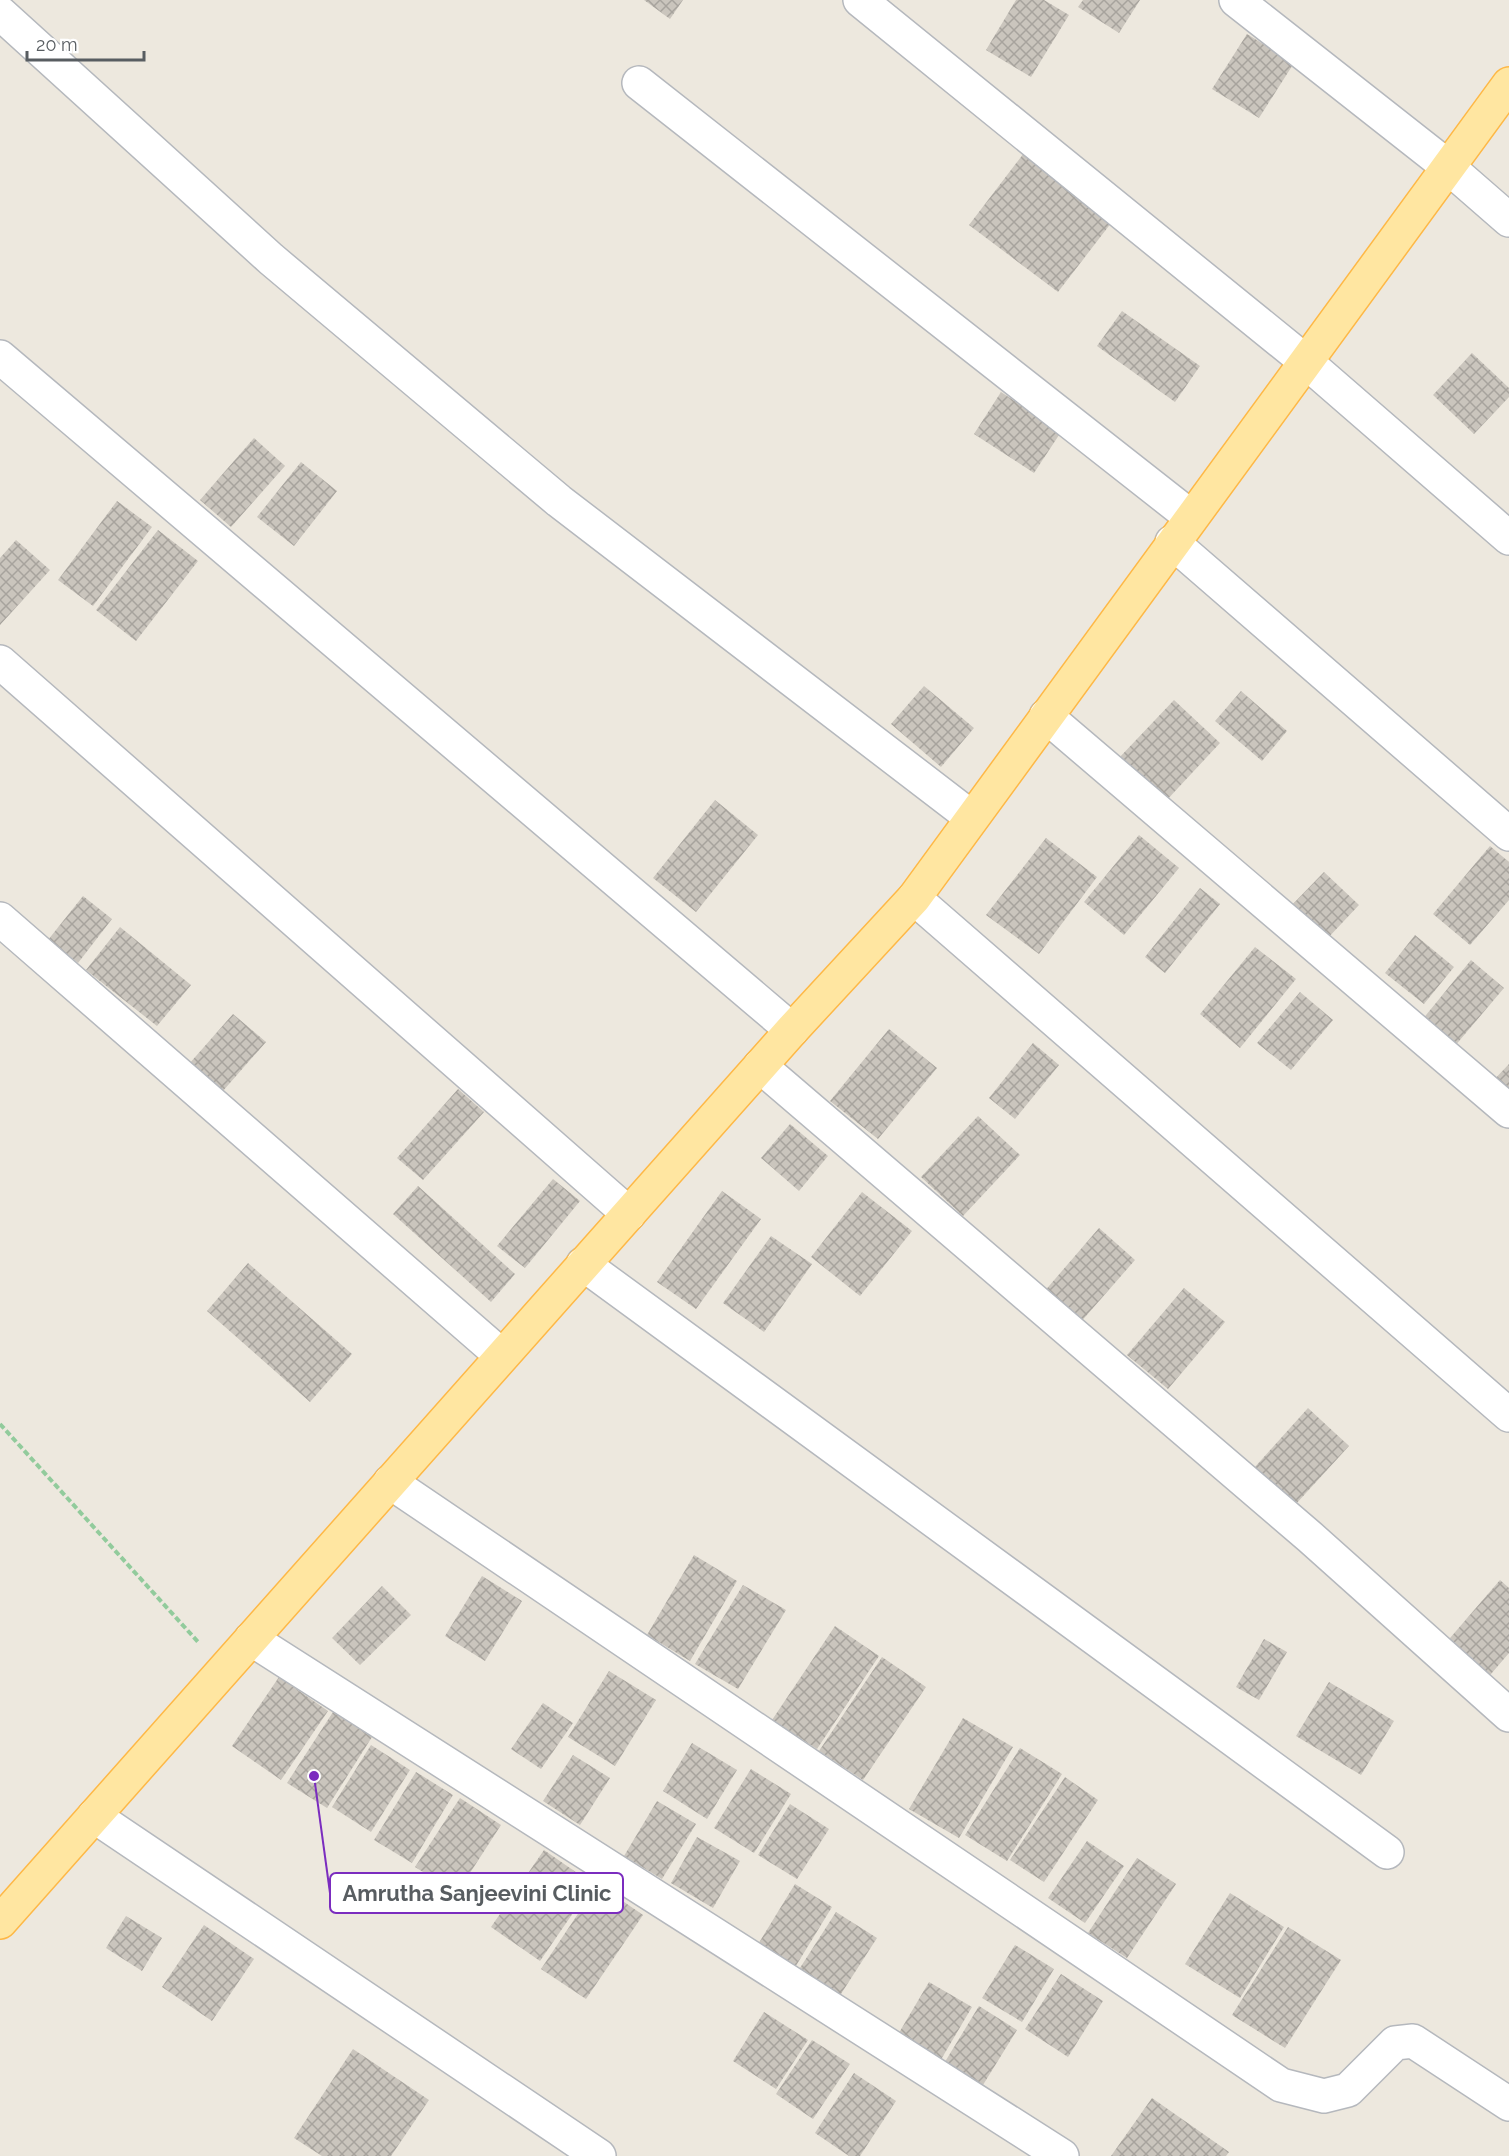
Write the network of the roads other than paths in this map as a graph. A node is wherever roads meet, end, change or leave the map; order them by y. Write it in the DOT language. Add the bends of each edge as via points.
graph roads {
  1 [pos="860,0"];
  2 [pos="1236,0"];
  3 [pos="0,13"];
  4 [pos="639,83"];
  5 [pos="1509,84"];
  6 [pos="1447,165"];
  7 [pos="1509,220"];
  8 [pos="0,357"];
  9 [pos="1305,361"];
  10 [pos="1191,517"];
  11 [pos="1509,538"];
  12 [pos="1172,542"];
  13 [pos="0,662"];
  14 [pos="1046,716"];
  15 [pos="971,817"];
  16 [pos="1509,834"];
  17 [pos="914,898"];
  18 [pos="0,919"];
  19 [pos="792,1030"];
  20 [pos="760,1066"];
  21 [pos="1509,1111"];
  22 [pos="628,1214"];
  23 [pos="584,1264"];
  24 [pos="502,1356"];
  25 [pos="1509,1415"];
  26 [pos="390,1482"];
  27 [pos="251,1640"];
  28 [pos="1509,1715"];
  29 [pos="94,1816"];
  30 [pos="1387,1852"];
  31 [pos="0,1922"];
  32 [pos="1509,2104"];
  33 [pos="599,2156"];
  34 [pos="1062,2156"];
  1 -- 9 [label="street"];
  2 -- 6 [label="street"];
  3 -- 15 [label="street" via="271,259 559,501"];
  4 -- 10 [label="street"];
  5 -- 6 [label="main road"];
  6 -- 7 [label="street"];
  6 -- 9 [label="main road"];
  8 -- 19 [label="street"];
  9 -- 10 [label="main road"];
  9 -- 11 [label="street"];
  10 -- 12 [label="main road"];
  12 -- 14 [label="main road"];
  12 -- 16 [label="street"];
  13 -- 22 [label="street"];
  14 -- 15 [label="main road"];
  14 -- 21 [label="street"];
  15 -- 17 [label="main road"];
  17 -- 19 [label="main road"];
  17 -- 25 [label="street"];
  18 -- 24 [label="street"];
  19 -- 20 [label="main road"];
  20 -- 22 [label="main road"];
  20 -- 28 [label="street" via="1310,1537"];
  22 -- 23 [label="main road"];
  23 -- 24 [label="main road"];
  23 -- 30 [label="street"];
  24 -- 26 [label="main road"];
  26 -- 27 [label="main road"];
  26 -- 32 [label="street" via="1281,2085 1324,2096 1348,2090 1395,2043 1413,2041"];
  27 -- 29 [label="main road"];
  27 -- 34 [label="street"];
  29 -- 31 [label="main road"];
  29 -- 33 [label="street"];
}
